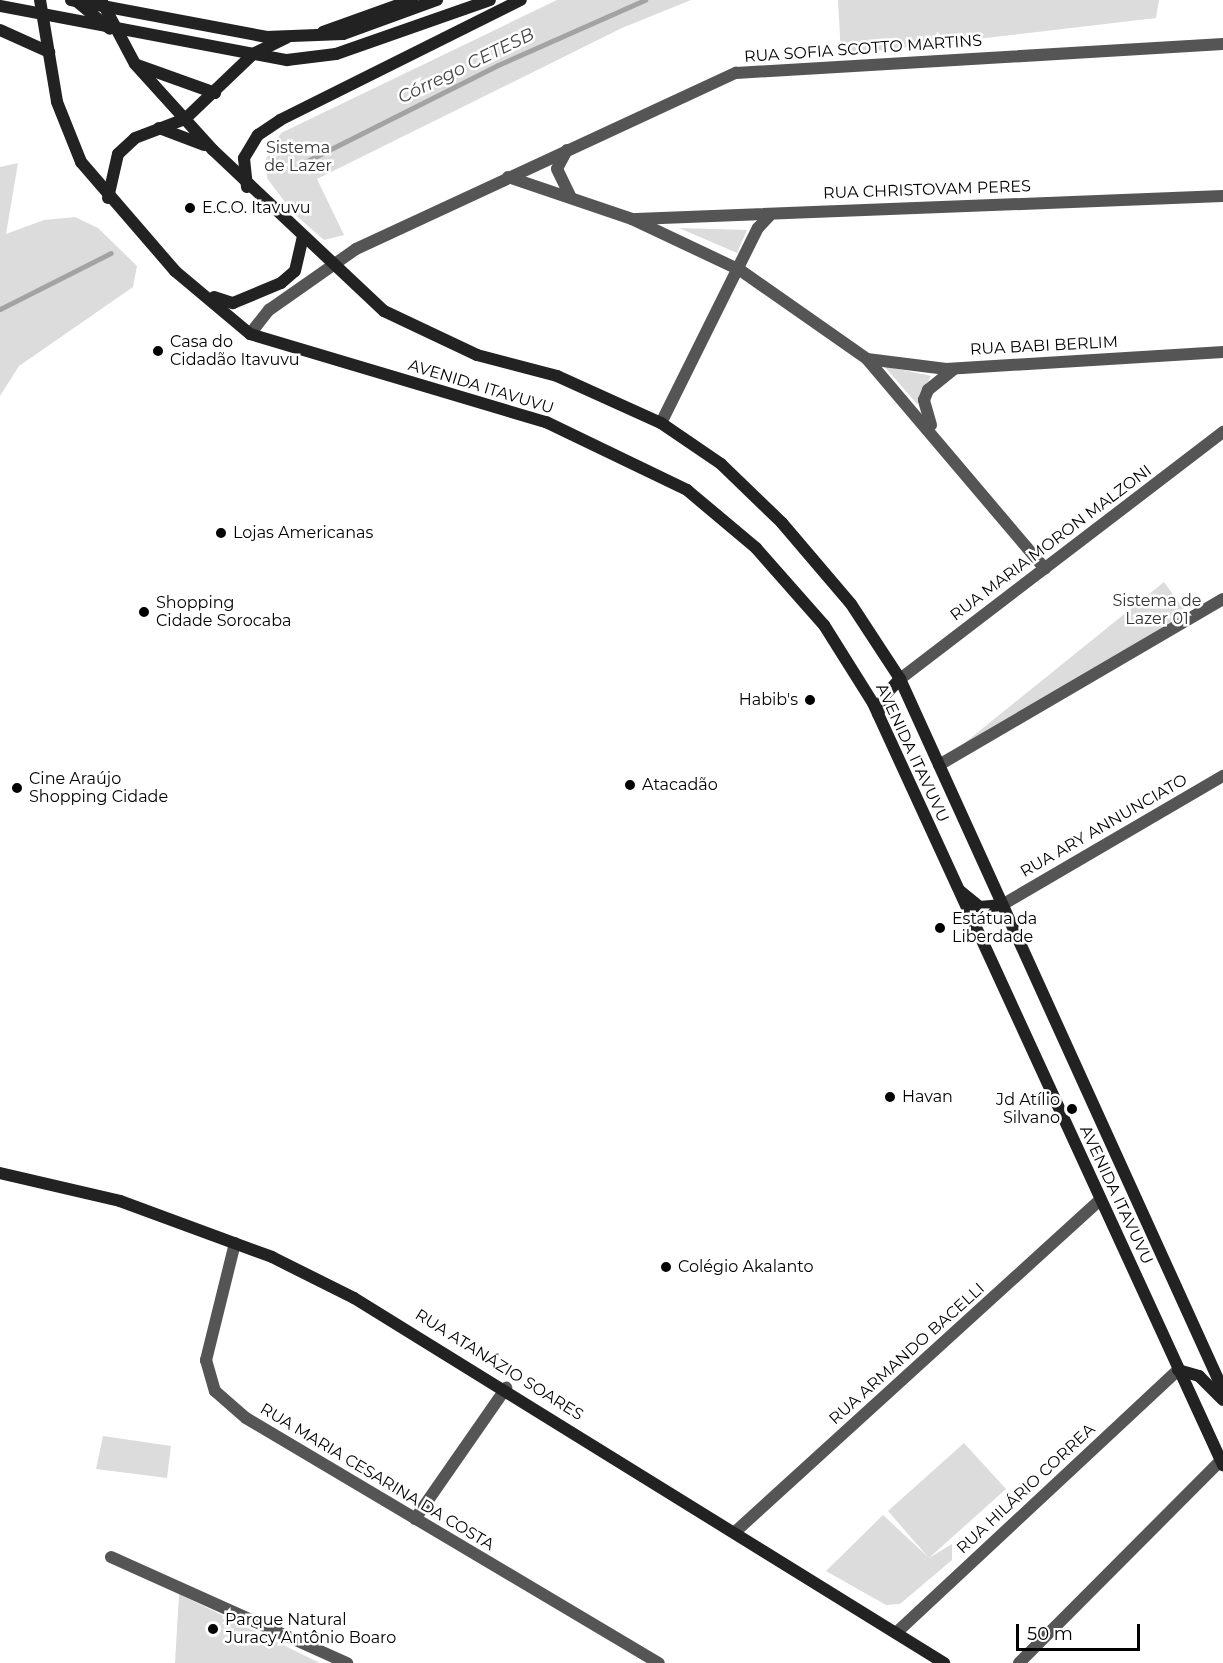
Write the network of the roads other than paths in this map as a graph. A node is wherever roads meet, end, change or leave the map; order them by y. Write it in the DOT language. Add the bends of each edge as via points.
graph roads {
  1 [pos="40,0"];
  2 [pos="73,0"];
  3 [pos="101,0"];
  4 [pos="412,0"];
  5 [pos="437,0"];
  6 [pos="490,0"];
  7 [pos="521,0"];
  8 [pos="0,6"];
  9 [pos="0,30"];
  10 [pos="117,37"];
  11 [pos="1223,44"];
  12 [pos="49,52"];
  13 [pos="135,64"];
  14 [pos="215,93"];
  15 [pos="185,119"];
  16 [pos="153,127"];
  17 [pos="567,149"];
  18 [pos="213,150"];
  19 [pos="508,177"];
  20 [pos="247,187"];
  21 [pos="1223,196"];
  22 [pos="108,198"];
  23 [pos="571,198"];
  24 [pos="771,214"];
  25 [pos="632,219"];
  26 [pos="303,237"];
  27 [pos="332,265"];
  28 [pos="740,270"];
  29 [pos="199,290"];
  30 [pos="250,334"];
  31 [pos="1223,352"];
  32 [pos="867,359"];
  33 [pos="955,368"];
  34 [pos="661,423"];
  35 [pos="1223,432"];
  36 [pos="937,437"];
  37 [pos="1045,569"];
  38 [pos="1223,599"];
  39 [pos="900,679"];
  40 [pos="878,714"];
  41 [pos="939,765"];
  42 [pos="1223,776"];
  43 [pos="957,888"];
  44 [pos="1002,904"];
  45 [pos="0,1173"];
  46 [pos="1100,1200"];
  47 [pos="235,1243"];
  48 [pos="1178,1370"];
  49 [pos="506,1388"];
  50 [pos="1223,1390"];
  51 [pos="1223,1400"];
  52 [pos="1222,1463"];
  53 [pos="415,1519"];
  54 [pos="735,1532"];
  55 [pos="111,1557"];
  56 [pos="896,1633"];
  57 [pos="347,1663"];
  58 [pos="659,1663"];
  59 [pos="944,1663"];
  60 [pos="1019,1663"];
  1 -- 12 [label="main road, AVENIDA ITAVUVU"];
  2 -- 5 [label="main road, bridge" via="266,37 344,34"];
  2 -- 10 [label="main road, AVENIDA ITAVUVU"];
  3 -- 10 [label="main road, AVENIDA ITAVUVU"];
  4 -- 14 [label="main road" via="359,23 269,44"];
  6 -- 8 [label="main road, bridge" via="336,54 287,60"];
  7 -- 20 [label="main road" via="258,135 244,158"];
  9 -- 12 [label="main road"];
  10 -- 13 [label="main road, AVENIDA ITAVUVU"];
  11 -- 17 [label="street, RUA SOFIA SCOTTO MARTINS" via="736,73"];
  12 -- 22 [label="main road, AVENIDA ITAVUVU" via="67,134"];
  13 -- 14 [label="main road"];
  13 -- 15 [label="main road, AVENIDA ITAVUVU"];
  14 -- 15 [label="main road"];
  15 -- 16 [label="main road"];
  15 -- 18 [label="main road, AVENIDA ITAVUVU"];
  16 -- 18 [label="main road" via="175,130"];
  16 -- 22 [label="main road" via="118,154"];
  17 -- 19 [label="street, RUA SOFIA SCOTTO MARTINS"];
  17 -- 23 [label="street" via="557,169"];
  18 -- 20 [label="main road, AVENIDA ITAVUVU"];
  19 -- 23 [label="street"];
  19 -- 27 [label="street, RUA SOFIA SCOTTO MARTINS"];
  20 -- 26 [label="main road, AVENIDA ITAVUVU"];
  21 -- 24 [label="street, RUA CHRISTOVAM PERES"];
  22 -- 29 [label="main road, AVENIDA ITAVUVU"];
  23 -- 25 [label="street"];
  24 -- 25 [label="street, RUA CHRISTOVAM PERES"];
  24 -- 28 [label="street" via="758,228"];
  25 -- 28 [label="street"];
  26 -- 27 [label="main road, AVENIDA ITAVUVU"];
  26 -- 29 [label="main road" via="295,271 255,296 233,303"];
  27 -- 30 [label="street" via="269,310"];
  27 -- 34 [label="main road, AVENIDA ITAVUVU" via="384,311 477,355 557,376"];
  28 -- 32 [label="street"];
  28 -- 34 [label="street"];
  29 -- 30 [label="main road, AVENIDA ITAVUVU"];
  30 -- 40 [label="main road, AVENIDA ITAVUVU" via="546,422 687,490 756,548 824,625"];
  31 -- 33 [label="street, RUA BABI BERLIM"];
  32 -- 33 [label="street, RUA BABI BERLIM"];
  32 -- 36 [label="street"];
  33 -- 36 [label="street" via="935,379 924,400"];
  34 -- 39 [label="main road, AVENIDA ITAVUVU" via="721,464 782,523 851,604"];
  35 -- 37 [label="street, RUA MARIA MORON MALZONI"];
  36 -- 37 [label="street"];
  37 -- 39 [label="street, RUA MARIA MORON MALZONI"];
  38 -- 41 [label="street"];
  39 -- 40 [label="main road" via="885,695"];
  39 -- 41 [label="main road, AVENIDA ITAVUVU"];
  40 -- 43 [label="main road, AVENIDA ITAVUVU"];
  41 -- 44 [label="main road, AVENIDA ITAVUVU"];
  42 -- 44 [label="street, RUA ARY ANNUNCIATO"];
  43 -- 44 [label="main road" via="980,907"];
  43 -- 46 [label="main road, AVENIDA ITAVUVU"];
  44 -- 50 [label="main road, AVENIDA ITAVUVU"];
  45 -- 47 [label="main road, RUA ATANÁZIO SOARES" via="120,1201"];
  46 -- 48 [label="main road, AVENIDA ITAVUVU"];
  46 -- 54 [label="street, RUA ARMANDO BACELLI"];
  47 -- 49 [label="main road, RUA ATANÁZIO SOARES" via="354,1298"];
  47 -- 53 [label="street, RUA MARIA CESARINA DA COSTA" via="206,1360 215,1391 246,1418"];
  48 -- 51 [label="main road" via="1199,1376"];
  48 -- 52 [label="main road, AVENIDA ITAVUVU"];
  48 -- 56 [label="street, RUA HILÁRIO CORREA"];
  49 -- 53 [label="street"];
  49 -- 54 [label="main road, RUA ATANÁZIO SOARES"];
  52 -- 60 [label="street"];
  53 -- 58 [label="street, RUA MARIA CESARINA DA COSTA"];
  54 -- 56 [label="main road, RUA ATANÁZIO SOARES"];
  55 -- 57 [label="street"];
  56 -- 59 [label="main road, RUA ATANÁZIO SOARES"];
}
